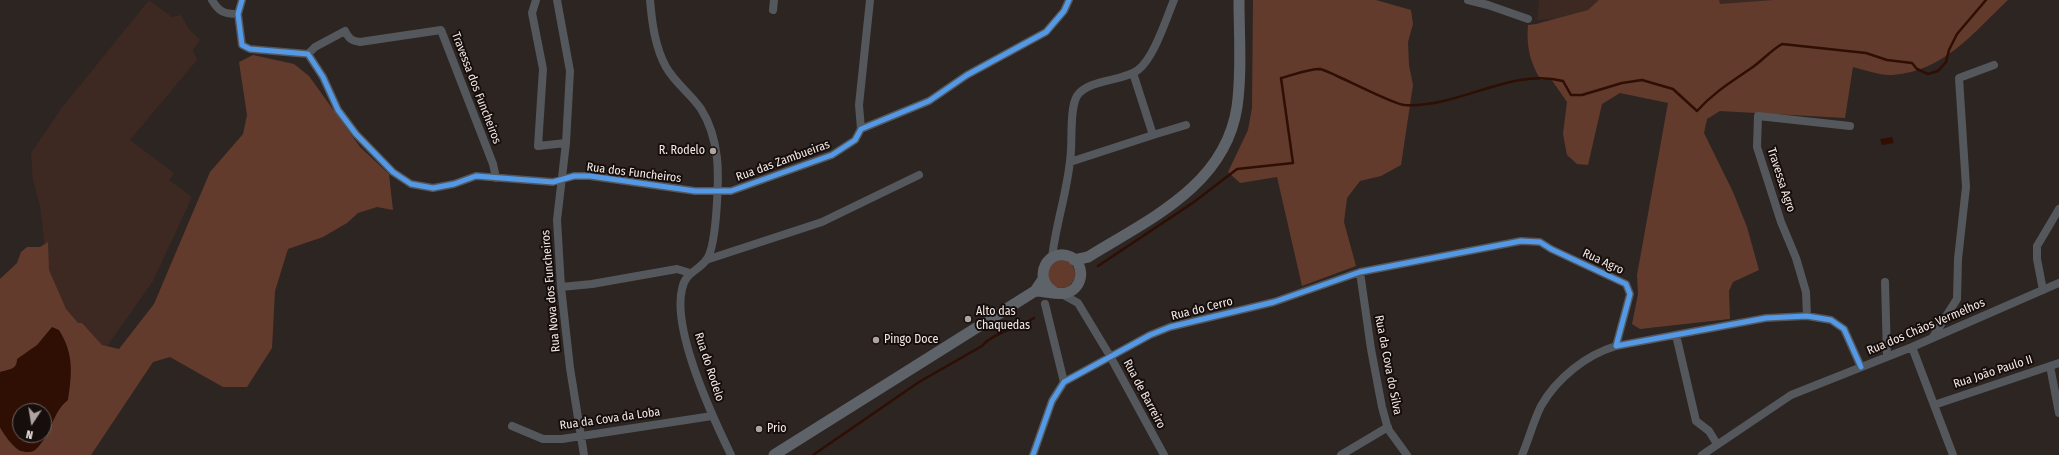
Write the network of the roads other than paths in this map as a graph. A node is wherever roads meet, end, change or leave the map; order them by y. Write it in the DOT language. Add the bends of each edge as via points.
graph roads {
  1 [pos="212,0"];
  2 [pos="242,0"];
  3 [pos="536,0"];
  4 [pos="650,0"];
  5 [pos="774,0"];
  6 [pos="870,0"];
  7 [pos="1069,0"];
  8 [pos="1174,0"];
  9 [pos="1239,0"];
  10 [pos="1468,0"];
  11 [pos="556,1"];
  12 [pos="773,10"];
  13 [pos="238,14"];
  14 [pos="1528,19"];
  15 [pos="308,54"];
  16 [pos="1994,65"];
  17 [pos="1133,73"];
  18 [pos="1186,124"];
  19 [pos="1850,126"];
  20 [pos="861,129"];
  21 [pos="1153,135"];
  22 [pos="566,143"];
  23 [pos="1070,162"];
  24 [pos="919,175"];
  25 [pos="496,178"];
  26 [pos="561,179"];
  27 [pos="716,192"];
  28 [pos="2059,209"];
  29 [pos="1054,241"];
  30 [pos="1063,255"];
  31 [pos="1088,257"];
  32 [pos="1052,258"];
  33 [pos="706,260"];
  34 [pos="1074,260"];
  35 [pos="1080,270"];
  36 [pos="1360,272"];
  37 [pos="690,273"];
  38 [pos="1043,279"];
  39 [pos="1080,282"];
  40 [pos="1885,282"];
  41 [pos="2059,283"];
  42 [pos="561,287"];
  43 [pos="2043,290"];
  44 [pos="1035,291"];
  45 [pos="1057,293"];
  46 [pos="1078,303"];
  47 [pos="1045,304"];
  48 [pos="1807,316"];
  49 [pos="1676,335"];
  50 [pos="1933,338"];
  51 [pos="1616,346"];
  52 [pos="1912,346"];
  53 [pos="1110,356"];
  54 [pos="1886,357"];
  55 [pos="2059,363"];
  56 [pos="2050,366"];
  57 [pos="1861,367"];
  58 [pos="1064,382"];
  59 [pos="1934,405"];
  60 [pos="2059,412"];
  61 [pos="712,416"];
  62 [pos="512,426"];
  63 [pos="1388,427"];
  64 [pos="582,437"];
  65 [pos="1716,444"];
  66 [pos="584,455"];
  67 [pos="730,455"];
  68 [pos="774,455"];
  69 [pos="1033,455"];
  70 [pos="1164,455"];
  71 [pos="1342,455"];
  72 [pos="1407,455"];
  73 [pos="1522,455"];
  74 [pos="1702,455"];
  75 [pos="1953,455"];
  1 -- 13 [label="street" via="217,9 225,14"];
  2 -- 13 [label="street"];
  3 -- 22 [label="street" via="532,13 543,69 538,146"];
  4 -- 27 [label="street" via="657,47 666,68 701,110 711,131 717,159"];
  5 -- 12 [label="street"];
  6 -- 20 [label="street" via="859,105"];
  7 -- 20 [label="street, Rua das Zambueiras" via="1064,11 1046,32 967,75 929,101"];
  8 -- 17 [label="street" via="1147,61"];
  9 -- 31 [label="main road" via="1237,107 1228,138 1215,163 1196,186 1176,203"];
  10 -- 14 [label="street"];
  11 -- 22 [label="street, Rua Nova dos Funcheiros" via="570,71"];
  13 -- 15 [label="street" via="242,45 250,50"];
  15 -- 25 [label="street, Rua dos Funcheiros" via="323,77 338,110 356,134 393,172 411,184 433,188 476,176"];
  15 -- 25 [label="street, Travessa dos Funcheiros" via="345,32 348,38 360,42 441,30 493,164"];
  16 -- 50 [label="street" via="1959,78 1966,187 1956,299"];
  17 -- 21 [label="street"];
  17 -- 23 [label="street" via="1084,89 1077,96 1073,106"];
  18 -- 21 [label="street"];
  19 -- 48 [label="street, Travessa Agro" via="1758,116 1757,147 1781,222 1798,264 1806,292"];
  20 -- 27 [label="street, Rua das Zambueiras" via="855,140 832,155 731,192"];
  21 -- 23 [label="street"];
  22 -- 26 [label="street, Rua Nova dos Funcheiros"];
  23 -- 29 [label="street" via="1064,202"];
  24 -- 33 [label="street" via="822,222"];
  25 -- 26 [label="street, Rua dos Funcheiros" via="553,182"];
  26 -- 27 [label="street, Rua dos Funcheiros" via="590,176"];
  26 -- 42 [label="street, Rua Nova dos Funcheiros" via="557,220"];
  27 -- 33 [label="street" via="716,222"];
  28 -- 43 [label="street" via="2037,246"];
  29 -- 30 [label="street"];
  29 -- 32 [label="street"];
  30 -- 32 [label="main road"];
  30 -- 34 [label="main road"];
  31 -- 34 [label="main road"];
  31 -- 35 [label="main road"];
  32 -- 38 [label="main road" via="1044,267"];
  33 -- 37 [label="street, Rua do Rodelo"];
  34 -- 35 [label="main road"];
  35 -- 39 [label="main road"];
  36 -- 51 [label="street, Rua Agro" via="1521,241 1540,242 1626,284 1630,294"];
  36 -- 53 [label="street, Rua do Cerro" via="1274,302 1170,327"];
  36 -- 63 [label="street, Rua da Cova do Silva" via="1371,349"];
  37 -- 42 [label="street" via="677,269"];
  37 -- 61 [label="street, Rua do Rodelo" via="682,287 682,320 689,354"];
  38 -- 44 [label="main road"];
  38 -- 45 [label="main road" via="1049,289"];
  39 -- 45 [label="main road" via="1072,291"];
  39 -- 46 [label="street"];
  40 -- 54 [label="street"];
  41 -- 43 [label="street, Rua dos Chãos Vermelhos"];
  42 -- 64 [label="street, Rua Nova dos Funcheiros" via="570,368"];
  43 -- 50 [label="street, Rua dos Chãos Vermelhos"];
  44 -- 45 [label="main road"];
  44 -- 68 [label="main road"];
  45 -- 46 [label="street, Rua de Barreiro"];
  46 -- 53 [label="street, Rua de Barreiro"];
  47 -- 58 [label="street"];
  48 -- 49 [label="street" via="1766,318"];
  48 -- 57 [label="street" via="1831,320 1844,329"];
  49 -- 51 [label="street"];
  49 -- 65 [label="street" via="1696,421 1709,431"];
  50 -- 52 [label="street, Rua dos Chãos Vermelhos"];
  51 -- 73 [label="street" via="1601,350 1578,364 1551,392 1541,406"];
  52 -- 54 [label="street, Rua dos Chãos Vermelhos"];
  52 -- 59 [label="street"];
  53 -- 58 [label="street, Rua do Cerro"];
  53 -- 70 [label="street, Rua de Barreiro"];
  54 -- 57 [label="street, Rua dos Chãos Vermelhos"];
  55 -- 56 [label="street, Rua João Paulo II"];
  56 -- 59 [label="street, Rua João Paulo II"];
  56 -- 60 [label="street"];
  57 -- 65 [label="street, Rua dos Chãos Vermelhos" via="1791,395"];
  58 -- 69 [label="street, Rua do Cerro" via="1052,401"];
  59 -- 75 [label="street"];
  61 -- 64 [label="street, Rua da Cova da Loba"];
  61 -- 67 [label="street, Rua do Rodelo"];
  62 -- 64 [label="street, Rua da Cova da Loba" via="543,439"];
  63 -- 71 [label="street"];
  63 -- 72 [label="street, Rua da Cova do Silva"];
  64 -- 66 [label="street, Rua Nova dos Funcheiros"];
  65 -- 74 [label="street, Rua dos Chãos Vermelhos"];
}
